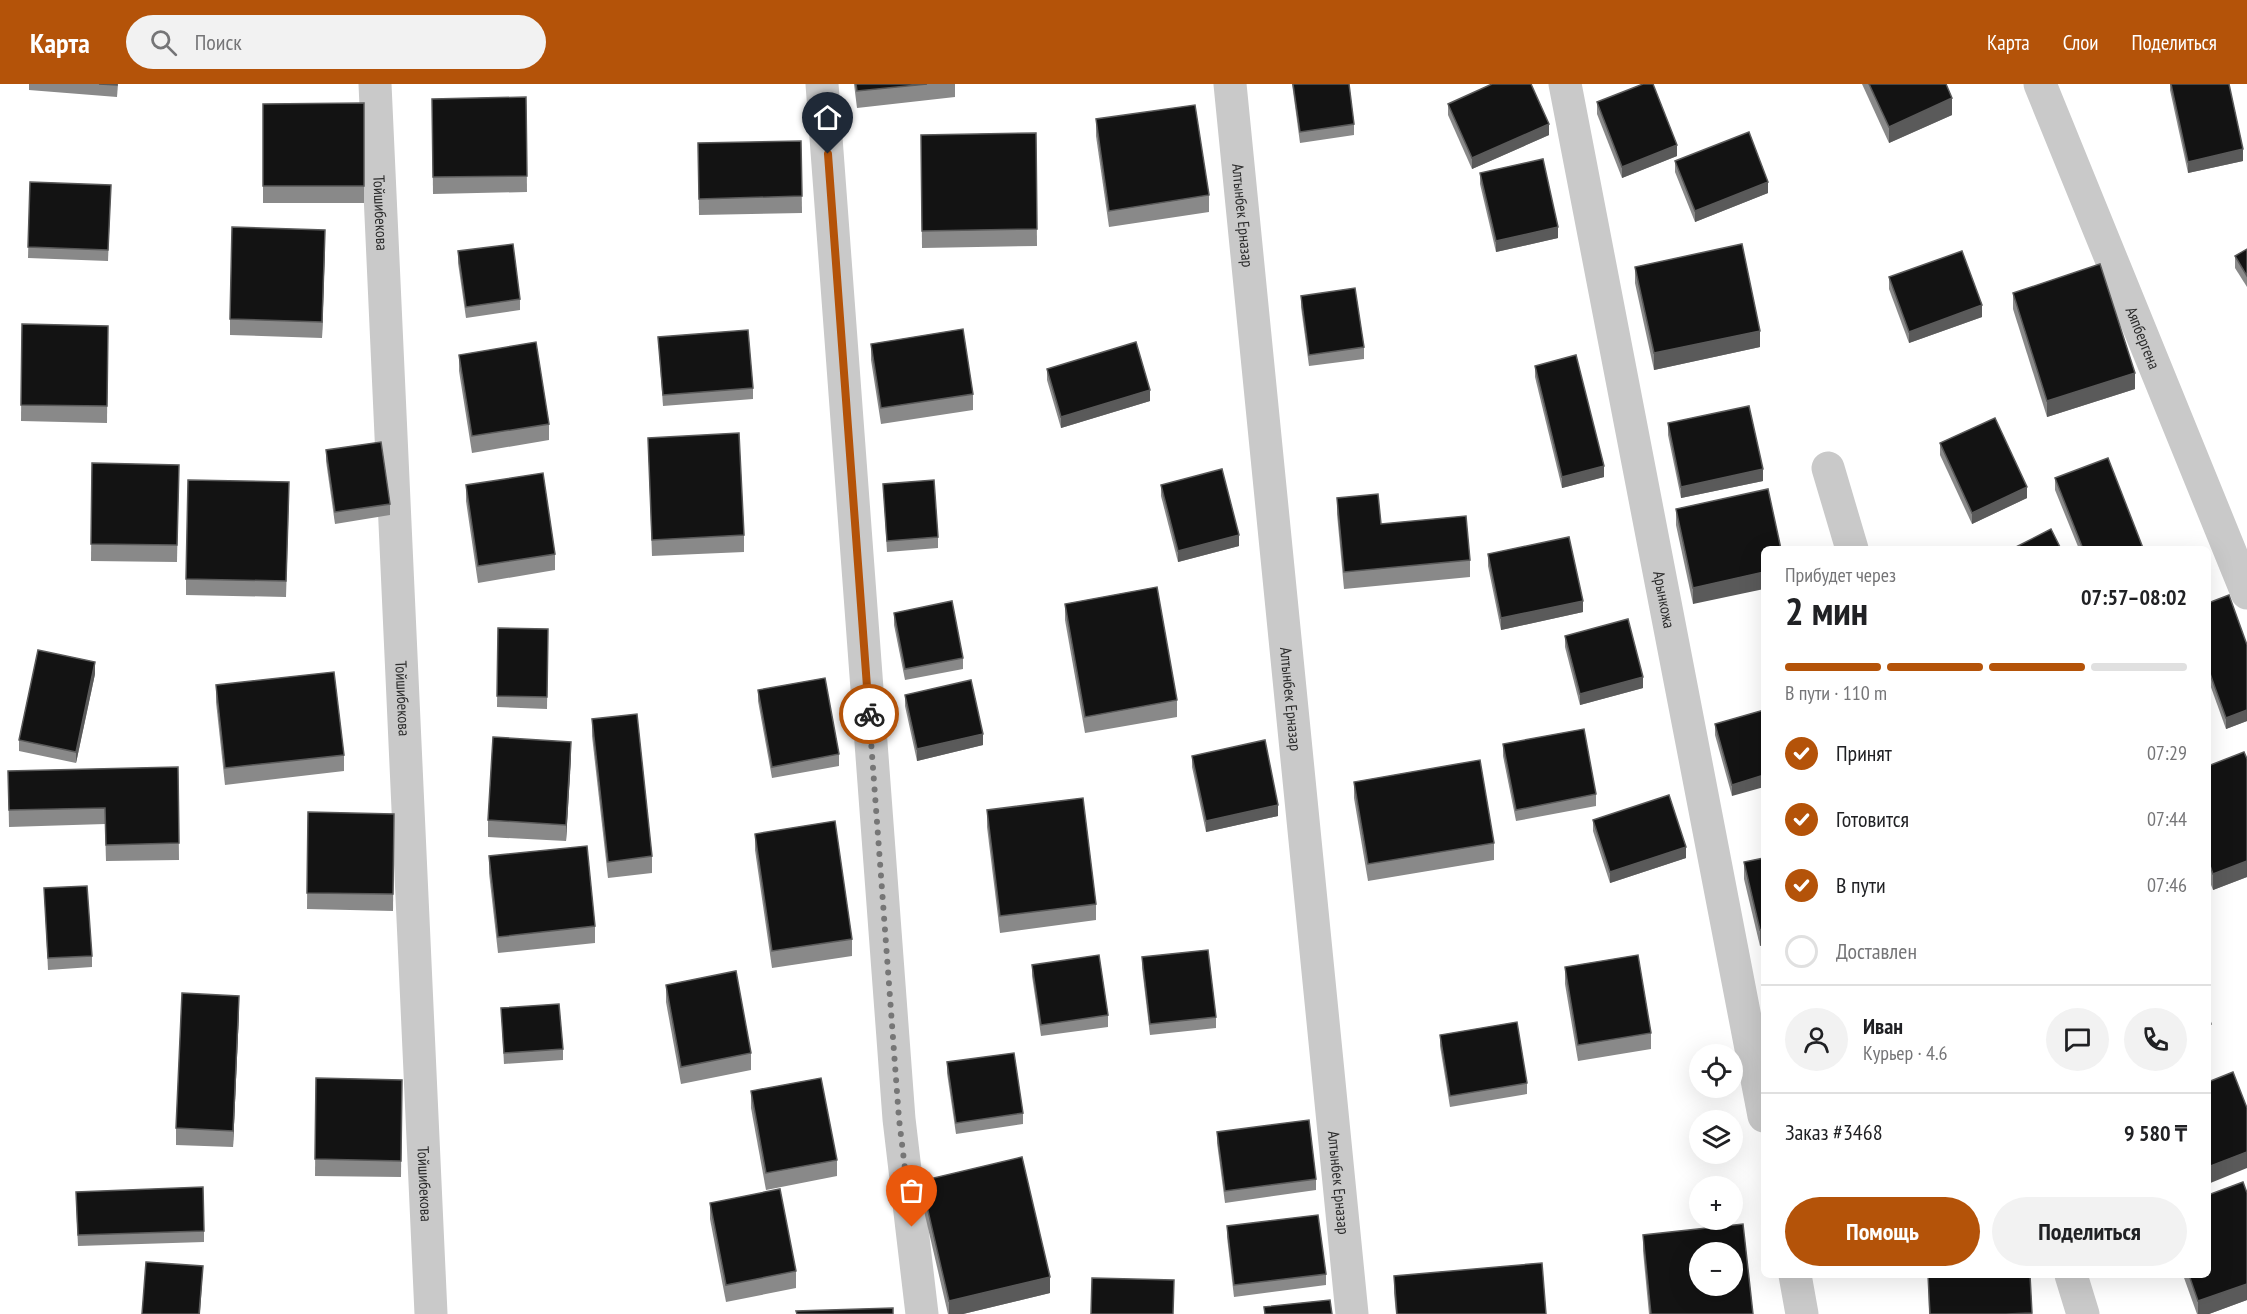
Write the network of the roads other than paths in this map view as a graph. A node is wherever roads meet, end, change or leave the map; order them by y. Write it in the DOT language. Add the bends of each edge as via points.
graph roads {
  1 [pos="375,84"];
  2 [pos="822,84"];
  3 [pos="1230,84"];
  4 [pos="1565,84"];
  5 [pos="2040,84"];
  6 [pos="1827,468"];
  7 [pos="1851,546"];
  8 [pos="2247,593"];
  9 [pos="1761,1100"];
  10 [pos="1796,1278"];
  11 [pos="2072,1278"];
  12 [pos="430,1314"];
  13 [pos="922,1314"];
  14 [pos="1352,1314"];
  15 [pos="1802,1314"];
  16 [pos="2083,1314"];
  1 -- 12 [label="street, Тойшибекова"];
  2 -- 13 [label="street" via="899,1119"];
  3 -- 14 [label="street, Алтынбек Ерназар"];
  4 -- 9 [label="street, Арынкожа"];
  5 -- 8 [label="street, Аяпбергена"];
  6 -- 7 [label="street"];
  10 -- 15 [label="street"];
  11 -- 16 [label="street"];
}
